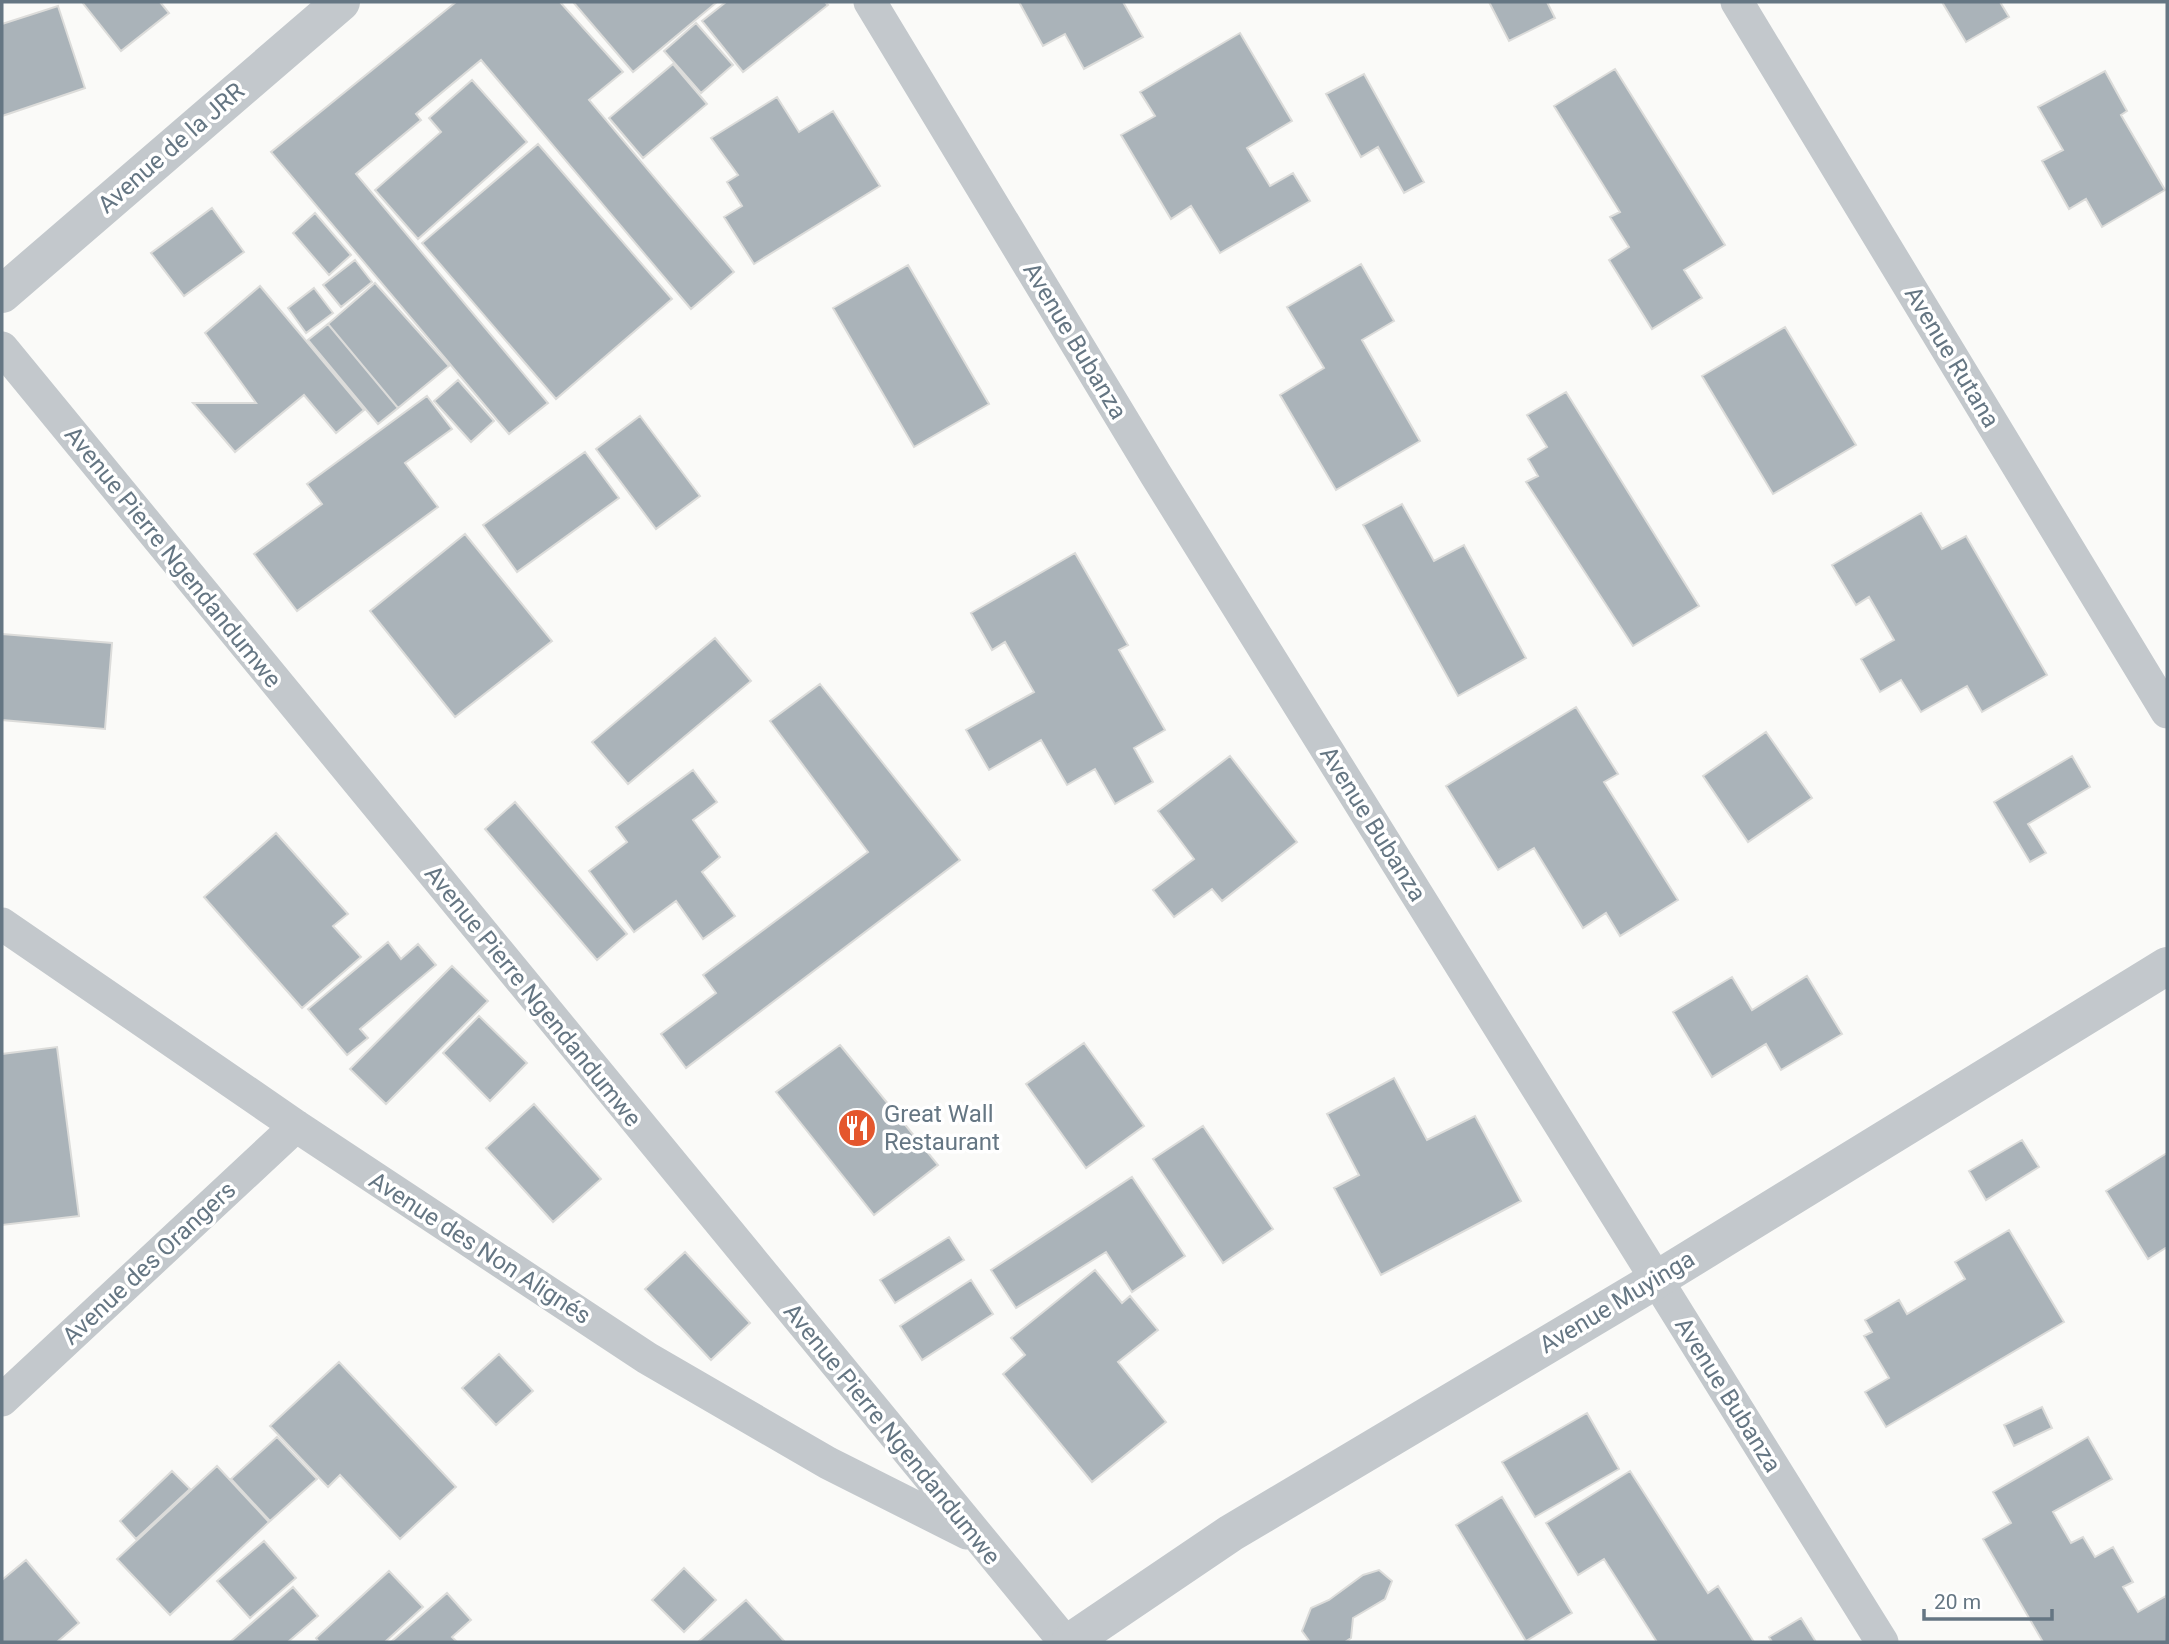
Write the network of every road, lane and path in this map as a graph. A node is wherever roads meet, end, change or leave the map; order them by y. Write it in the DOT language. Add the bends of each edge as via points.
graph roads {
  1 [pos="341,2"];
  2 [pos="870,2"];
  3 [pos="1737,2"];
  4 [pos="2,294"];
  5 [pos="2,348"];
  6 [pos="2167,712"];
  7 [pos="2,924"];
  8 [pos="2167,966"];
  9 [pos="296,1126"];
  10 [pos="1656,1280"];
  11 [pos="2,1401"];
  12 [pos="979,1539"];
  13 [pos="1065,1642"];
  14 [pos="1070,1642"];
  15 [pos="1882,1642"];
  1 -- 4 [label="street, Avenue de la JRR"];
  2 -- 10 [label="street, Avenue Bubanza" via="1156,475"];
  3 -- 6 [label="street, Avenue Rutana"];
  5 -- 12 [label="street, Avenue Pierre Ngendandumwe"];
  7 -- 9 [label="street, Avenue des Non Alignés"];
  8 -- 10 [label="street, Avenue Muyinga"];
  9 -- 11 [label="street, Avenue des Orangers"];
  9 -- 12 [label="street, Avenue des Non Alignés" via="647,1358 828,1463"];
  10 -- 14 [label="street, Avenue Muyinga" via="1231,1532"];
  10 -- 15 [label="street, Avenue Bubanza"];
  12 -- 13 [label="street, Avenue Pierre Ngendandumwe"];
}
